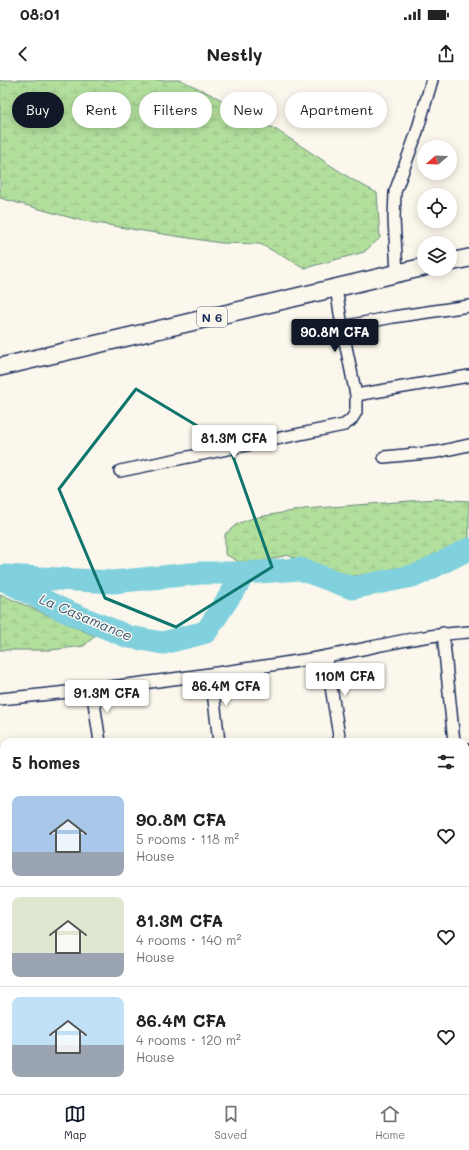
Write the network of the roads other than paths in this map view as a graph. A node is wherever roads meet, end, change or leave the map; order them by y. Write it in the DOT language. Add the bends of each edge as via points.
graph roads {
  1 [pos="432,80"];
  2 [pos="469,258"];
  3 [pos="457,261"];
  4 [pos="417,269"];
  5 [pos="397,273"];
  6 [pos="336,287"];
  7 [pos="469,306"];
  8 [pos="342,327"];
  9 [pos="0,367"];
  10 [pos="469,376"];
  11 [pos="356,394"];
  12 [pos="469,445"];
  13 [pos="384,457"];
  14 [pos="120,472"];
  15 [pos="469,632"];
  16 [pos="443,634"];
  17 [pos="326,656"];
  18 [pos="211,675"];
  19 [pos="92,690"];
  20 [pos="0,699"];
  21 [pos="99,738"];
  22 [pos="219,738"];
  23 [pos="339,738"];
  24 [pos="454,738"];
  1 -- 5 [label="street" via="395,192"];
  2 -- 3 [label="main road"];
  4 -- 5 [label="main road, N 6"];
  5 -- 6 [label="main road, N 6"];
  6 -- 8 [label="street"];
  6 -- 9 [label="main road, N 6"];
  7 -- 8 [label="street"];
  8 -- 11 [label="street"];
  10 -- 11 [label="street"];
  11 -- 14 [label="street" via="356,412 344,425"];
  12 -- 13 [label="street" via="437,452"];
  15 -- 16 [label="street"];
  16 -- 17 [label="street"];
  16 -- 24 [label="street"];
  17 -- 18 [label="street"];
  17 -- 23 [label="street"];
  18 -- 19 [label="street"];
  18 -- 22 [label="street"];
  19 -- 20 [label="street"];
  19 -- 21 [label="street"];
}
